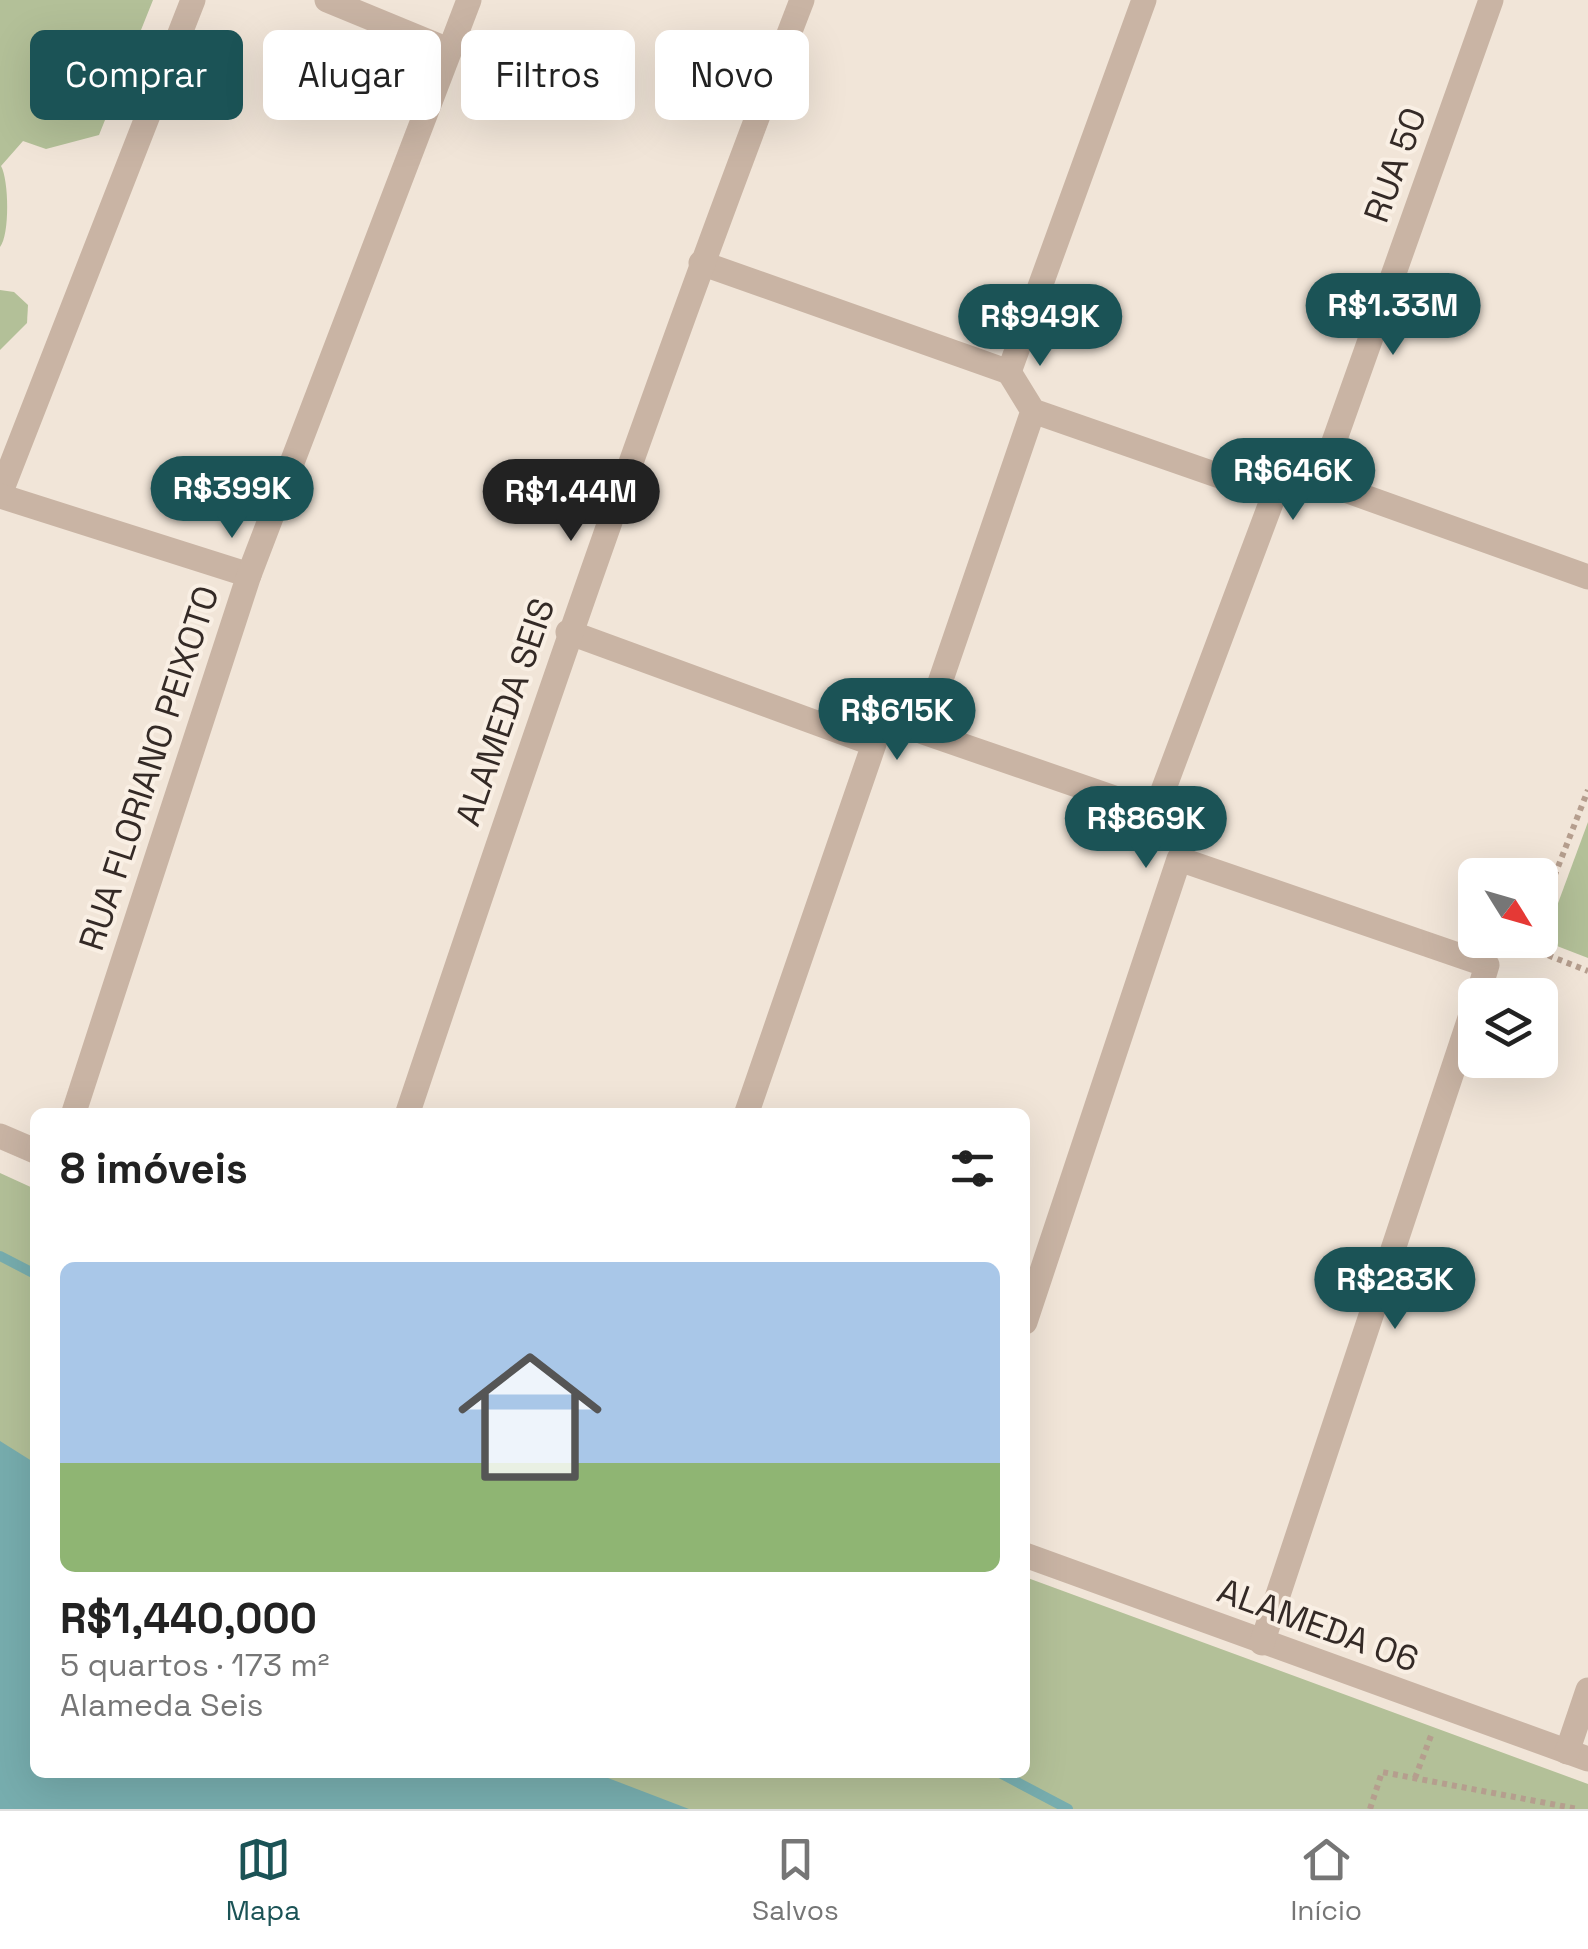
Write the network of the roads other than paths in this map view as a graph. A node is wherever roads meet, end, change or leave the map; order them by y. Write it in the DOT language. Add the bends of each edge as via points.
graph roads {
  1 [pos="193,0"];
  2 [pos="328,0"];
  3 [pos="469,0"];
  4 [pos="802,0"];
  5 [pos="1144,0"];
  6 [pos="1491,0"];
  7 [pos="446,49"];
  8 [pos="700,264"];
  9 [pos="1010,372"];
  10 [pos="1033,412"];
  11 [pos="0,495"];
  12 [pos="249,575"];
  13 [pos="1588,577"];
  14 [pos="568,632"];
  15 [pos="1484,978"];
  16 [pos="1458,1054"];
  17 [pos="75,1108"];
  18 [pos="409,1108"];
  19 [pos="748,1108"];
  20 [pos="0,1136"];
  21 [pos="30,1149"];
  22 [pos="1030,1307"];
  23 [pos="1030,1557"];
  24 [pos="1262,1643"];
  25 [pos="1588,1690"];
  26 [pos="1578,1755"];
  1 -- 11 [label="street"];
  2 -- 7 [label="street"];
  3 -- 7 [label="street, RUA FLORIANO PEIXOTO"];
  4 -- 8 [label="street, ALAMEDA SEIS"];
  5 -- 9 [label="street"];
  6 -- 13 [label="street, RUA 50" via="1320,481"];
  7 -- 12 [label="street, RUA FLORIANO PEIXOTO"];
  8 -- 9 [label="street"];
  8 -- 14 [label="street, ALAMEDA SEIS"];
  9 -- 10 [label="street"];
  10 -- 10 [label="street" via="923,732 1155,812 1274,495"];
  11 -- 12 [label="street"];
  12 -- 17 [label="street, RUA FLORIANO PEIXOTO"];
  14 -- 18 [label="street, ALAMEDA SEIS"];
  14 -- 19 [label="street" via="874,744"];
  15 -- 22 [label="street" via="1488,965 1179,859"];
  16 -- 24 [label="street"];
  20 -- 21 [label="street"];
  23 -- 24 [label="street, ALAMEDA 06"];
  24 -- 26 [label="street, ALAMEDA 06"];
  25 -- 26 [label="street"];
}
